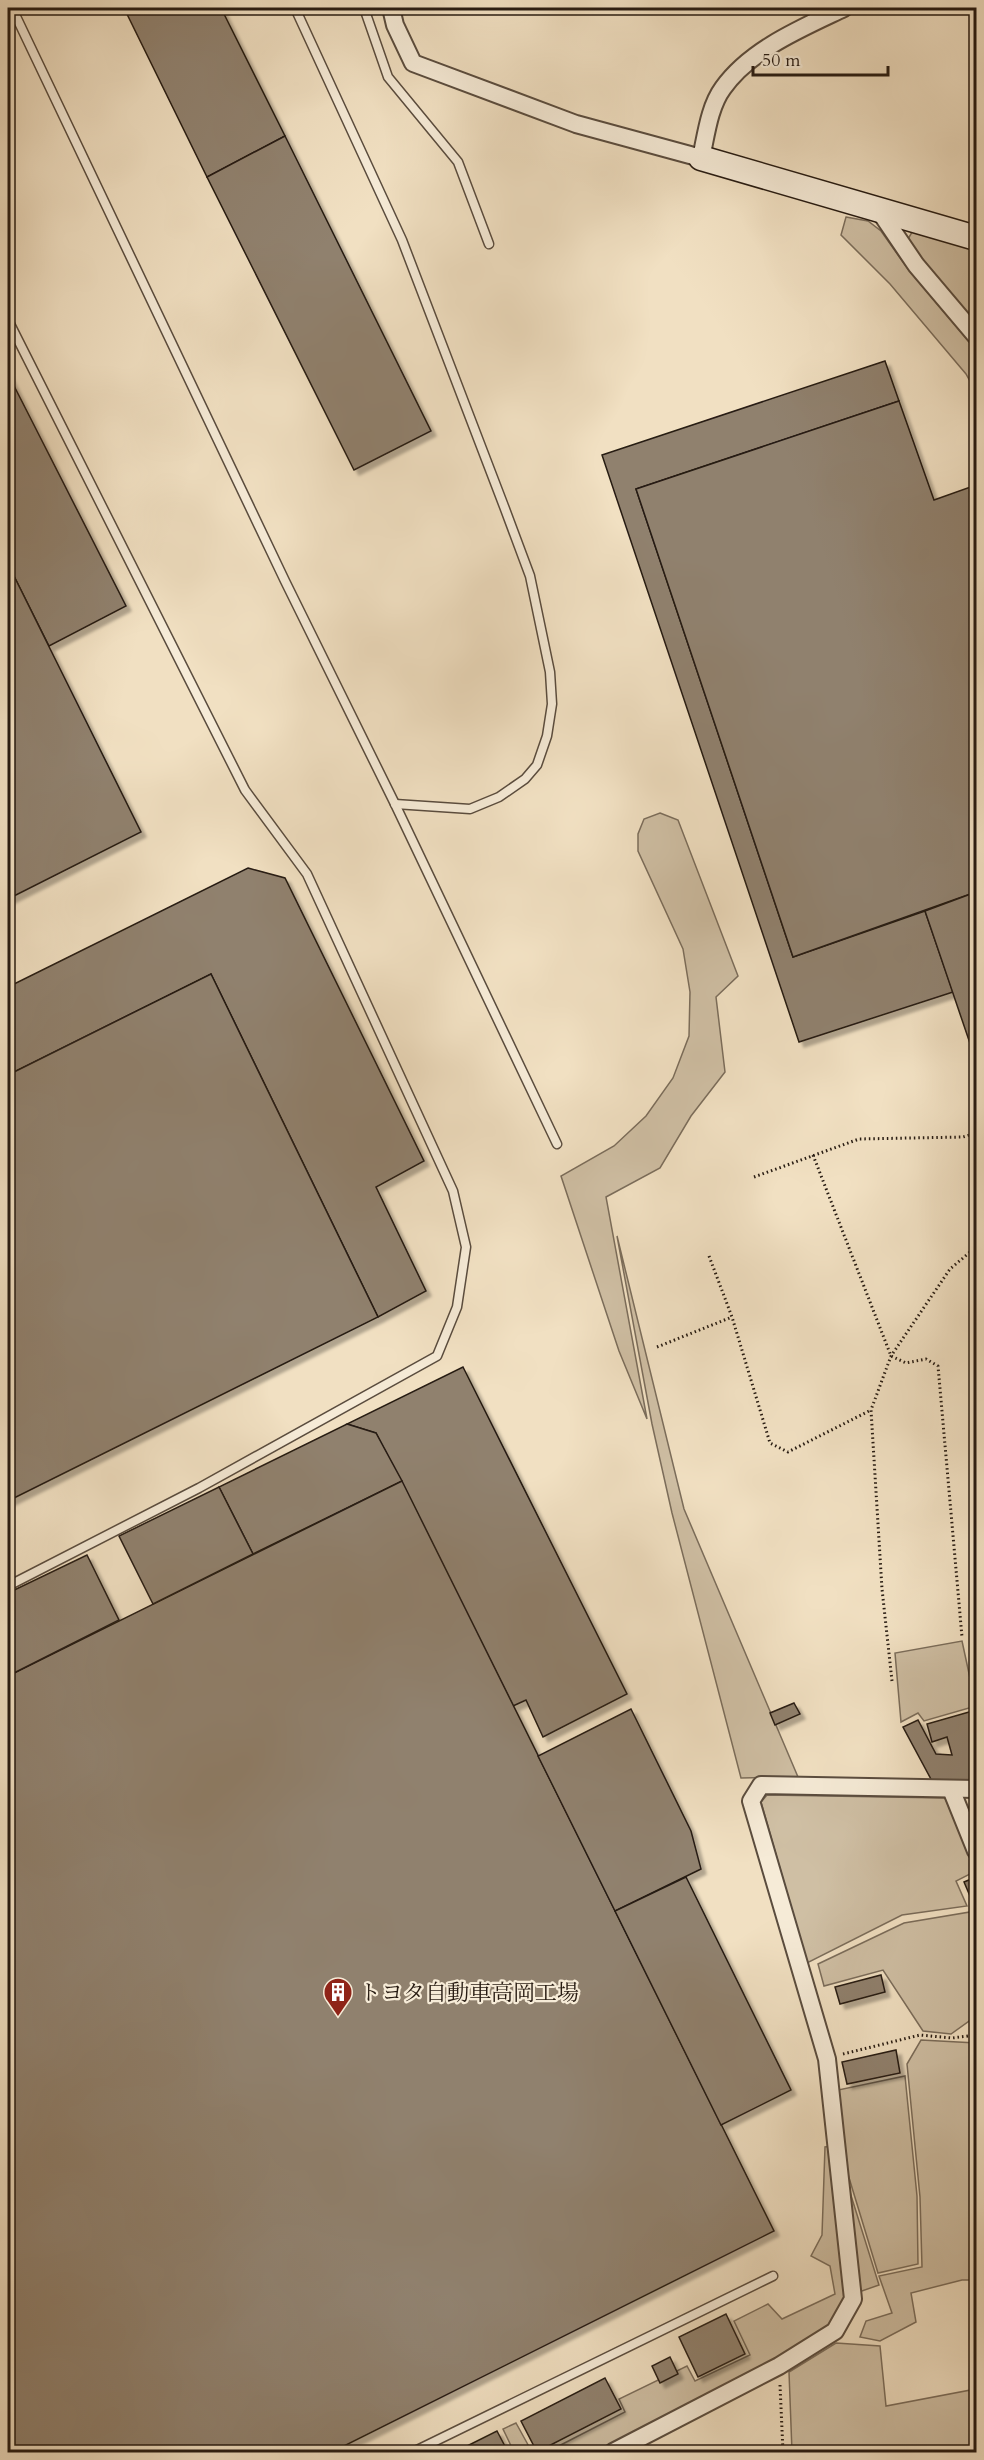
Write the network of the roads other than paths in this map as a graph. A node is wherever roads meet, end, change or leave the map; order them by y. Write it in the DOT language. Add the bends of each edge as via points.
graph roads {
  1 [pos="12,8"];
  2 [pos="295,8"];
  3 [pos="364,8"];
  4 [pos="391,8"];
  5 [pos="844,8"];
  6 [pos="701,158"];
  7 [pos="878,210"];
  8 [pos="976,238"];
  9 [pos="489,244"];
  10 [pos="8,320"];
  11 [pos="976,336"];
  12 [pos="395,804"];
  13 [pos="557,1144"];
  14 [pos="8,1586"];
  15 [pos="951,1789"];
  16 [pos="976,1789"];
  17 [pos="976,1851"];
  18 [pos="773,2276"];
  19 [pos="413,2452"];
  20 [pos="613,2452"];
  1 -- 12 [label="lane"];
  2 -- 12 [label="lane" via="402,240 530,576 550,672 552,705 548,736 537,765 525,779 499,797 470,808"];
  3 -- 9 [label="lane" via="388,77 458,162"];
  4 -- 6 [label="street" via="413,63 576,124"];
  5 -- 6 [label="street" via="786,36 747,63 722,89 708,123"];
  6 -- 7 [label="street"];
  7 -- 8 [label="street"];
  7 -- 11 [label="street" via="916,265"];
  10 -- 14 [label="lane" via="245,790 307,874 453,1191 466,1247 457,1307 437,1356 199,1488"];
  12 -- 13 [label="lane"];
  15 -- 16 [label="street"];
  15 -- 17 [label="street"];
  15 -- 20 [label="street" via="761,1785 751,1801 827,2059 853,2299 836,2331 779,2367"];
  18 -- 19 [label="lane"];
}
